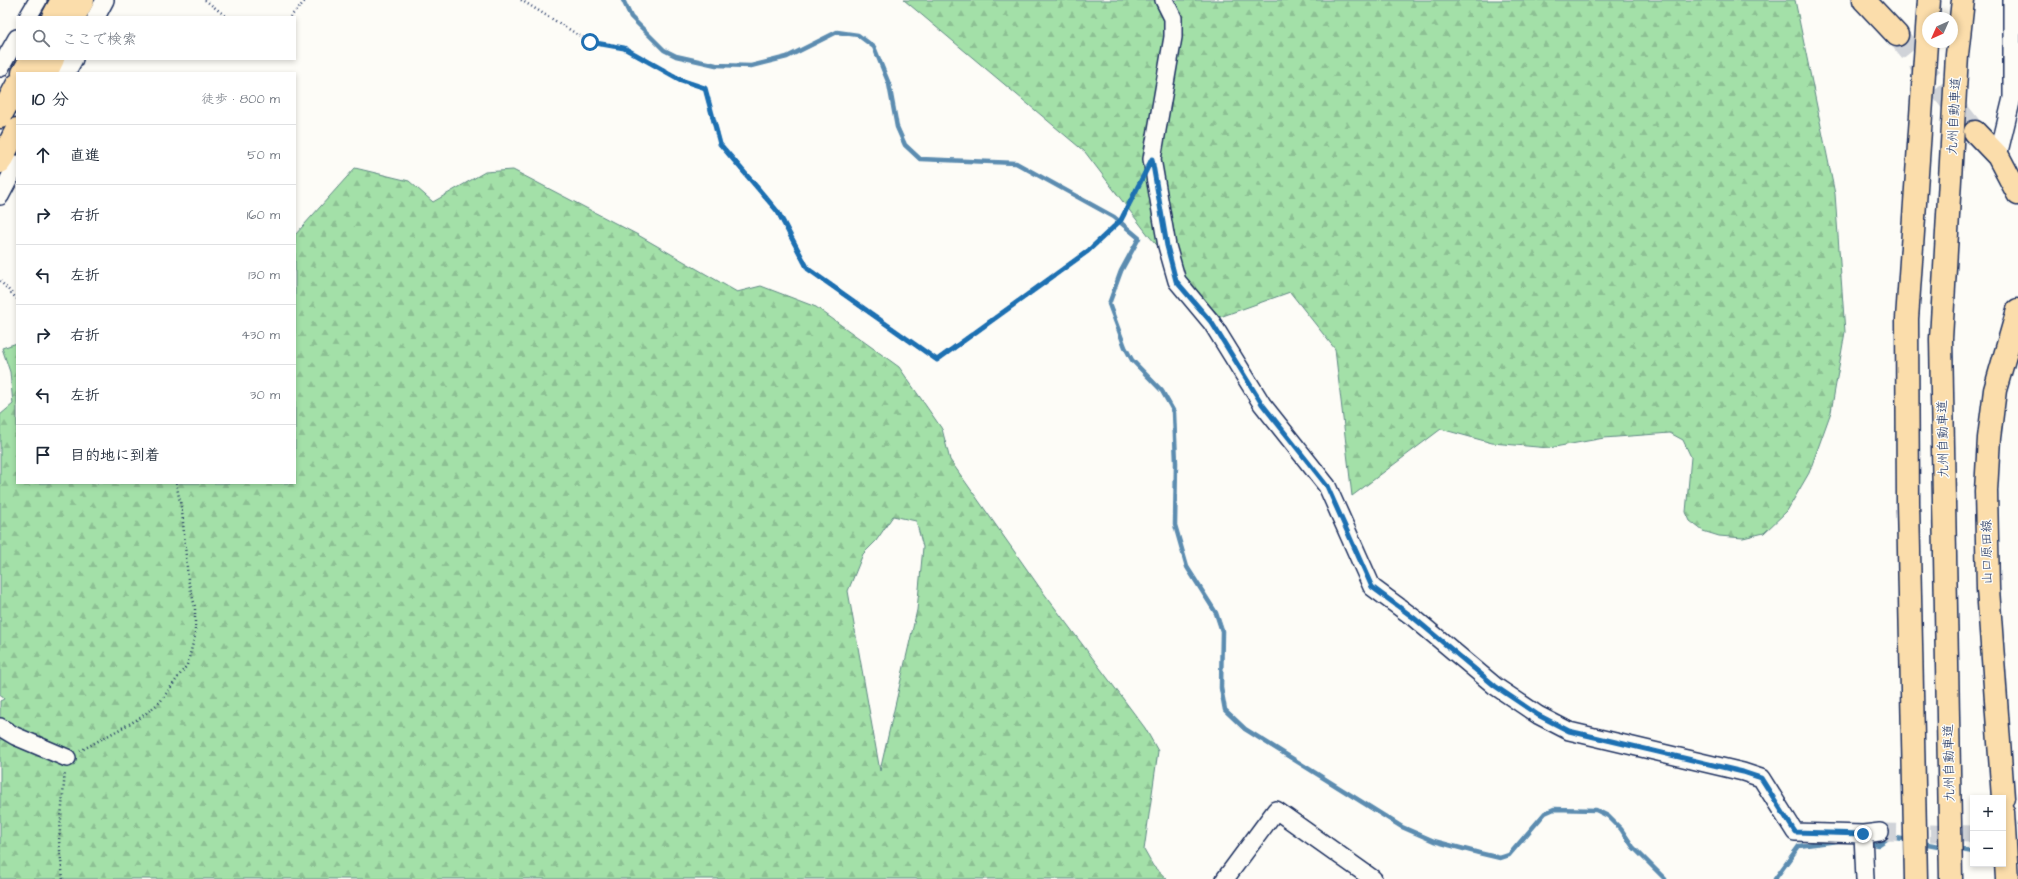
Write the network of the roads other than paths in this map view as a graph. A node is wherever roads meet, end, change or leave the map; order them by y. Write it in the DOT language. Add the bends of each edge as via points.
graph roads {
  1 [pos="38,0"];
  2 [pos="62,0"];
  3 [pos="83,0"];
  4 [pos="105,0"];
  5 [pos="1164,0"];
  6 [pos="1864,0"];
  7 [pos="1929,0"];
  8 [pos="1963,0"];
  9 [pos="2012,0"];
  10 [pos="29,16"];
  11 [pos="54,16"];
  12 [pos="75,16"];
  13 [pos="97,16"];
  14 [pos="1897,36"];
  15 [pos="16,40"];
  16 [pos="30,60"];
  17 [pos="52,60"];
  18 [pos="73,60"];
  19 [pos="0,68"];
  20 [pos="24,72"];
  21 [pos="46,72"];
  22 [pos="67,72"];
  23 [pos="16,87"];
  24 [pos="0,117"];
  25 [pos="16,131"];
  26 [pos="1975,132"];
  27 [pos="1998,156"];
  28 [pos="0,162"];
  29 [pos="16,166"];
  30 [pos="2018,194"];
  31 [pos="0,196"];
  32 [pos="2018,310"];
  33 [pos="0,727"];
  34 [pos="67,758"];
  35 [pos="2002,795"];
  36 [pos="1880,832"];
  37 [pos="1863,834"];
  38 [pos="2005,867"];
  39 [pos="1224,879"];
  40 [pos="1373,879"];
  41 [pos="1865,879"];
  42 [pos="1916,879"];
  43 [pos="1951,879"];
  44 [pos="2006,879"];
  1 -- 10 [label="street"];
  2 -- 11 [label="main road"];
  3 -- 12 [label="main road"];
  4 -- 13 [label="street"];
  5 -- 37 [label="street" via="1172,18 1173,37 1152,159 1167,246 1176,281 1212,323 1262,404 1327,486 1372,587 1414,618 1495,686 1538,715 1569,731 1761,778 1795,832"];
  6 -- 14 [label="main road"];
  7 -- 42 [label="main road" via="1907,319"];
  8 -- 43 [label="main road, 九州自動車道" via="1957,55 1941,339"];
  9 -- 27 [label="street" via="2012,98"];
  15 -- 19 [label="street"];
  16 -- 20 [label="main road"];
  17 -- 21 [label="main road"];
  18 -- 22 [label="street"];
  23 -- 24 [label="main road"];
  25 -- 28 [label="main road"];
  26 -- 27 [label="main road"];
  27 -- 30 [label="main road"];
  29 -- 31 [label="street"];
  32 -- 35 [label="main road, 山口原田線" via="1995,390 1986,491 1988,589"];
  33 -- 34 [label="street"];
  36 -- 37 [label="street"];
  37 -- 41 [label="street"];
  38 -- 44 [label="main road"];
  39 -- 40 [label="street" via="1276,810"];
}
